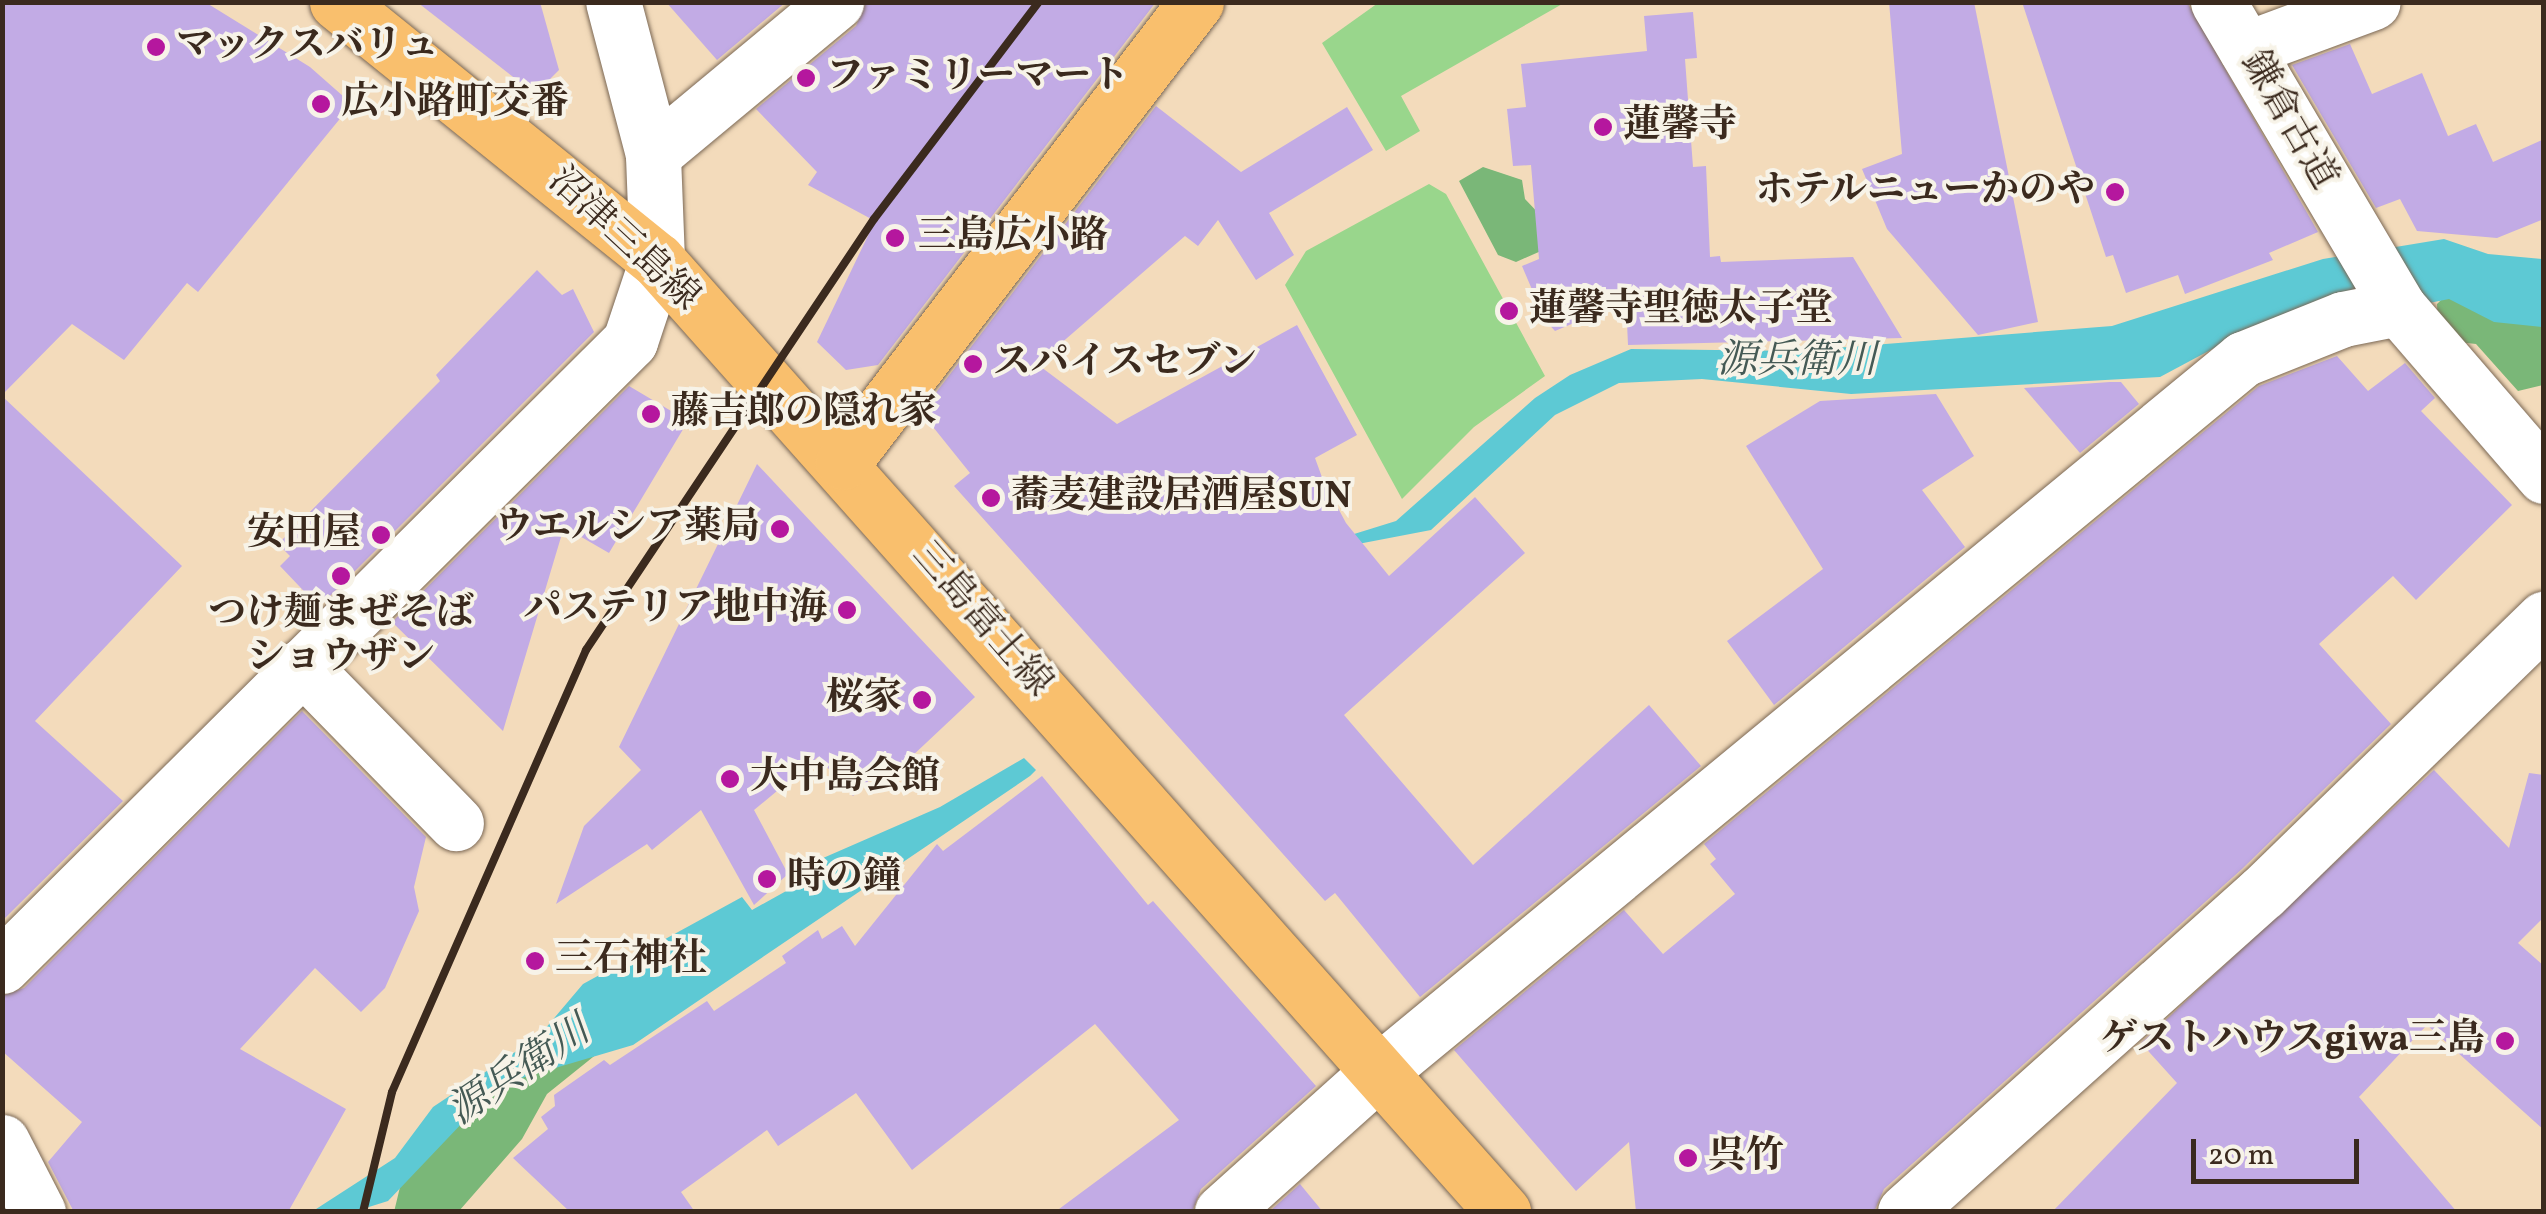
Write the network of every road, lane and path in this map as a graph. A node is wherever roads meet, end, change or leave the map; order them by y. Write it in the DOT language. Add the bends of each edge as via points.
graph roads {
  1 [pos="337,2"];
  2 [pos="613,2"];
  3 [pos="836,2"];
  4 [pos="1196,2"];
  5 [pos="2218,2"];
  6 [pos="2373,2"];
  7 [pos="2246,49"];
  8 [pos="653,154"];
  9 [pos="657,260"];
  10 [pos="2398,307"];
  11 [pos="843,462"];
  12 [pos="2544,476"];
  13 [pos="2544,619"];
  14 [pos="302,666"];
  15 [pos="456,823"];
  16 [pos="2,966"];
  17 [pos="1376,1074"];
  18 [pos="2,1142"];
  19 [pos="38,1212"];
  20 [pos="1222,1212"];
  21 [pos="1504,1212"];
  22 [pos="1906,1212"];
  1 -- 9 [label="main road, 沼津三島線"];
  2 -- 8 [label="street"];
  3 -- 8 [label="street"];
  4 -- 11 [label="main road"];
  5 -- 7 [label="street, 鎌倉古道"];
  6 -- 7 [label="street"];
  7 -- 10 [label="street, 鎌倉古道"];
  8 -- 9 [label="street"];
  9 -- 11 [label="main road, 沼津三島線"];
  9 -- 14 [label="street" via="630,341"];
  10 -- 12 [label="street, 鎌倉古道"];
  10 -- 17 [label="street" via="2343,319 2243,359"];
  11 -- 17 [label="main road, 三島富士線"];
  13 -- 22 [label="street" via="2263,892"];
  14 -- 15 [label="street"];
  14 -- 16 [label="street"];
  17 -- 20 [label="street"];
  17 -- 21 [label="main road, 三島富士線"];
  18 -- 19 [label="street"];
}
